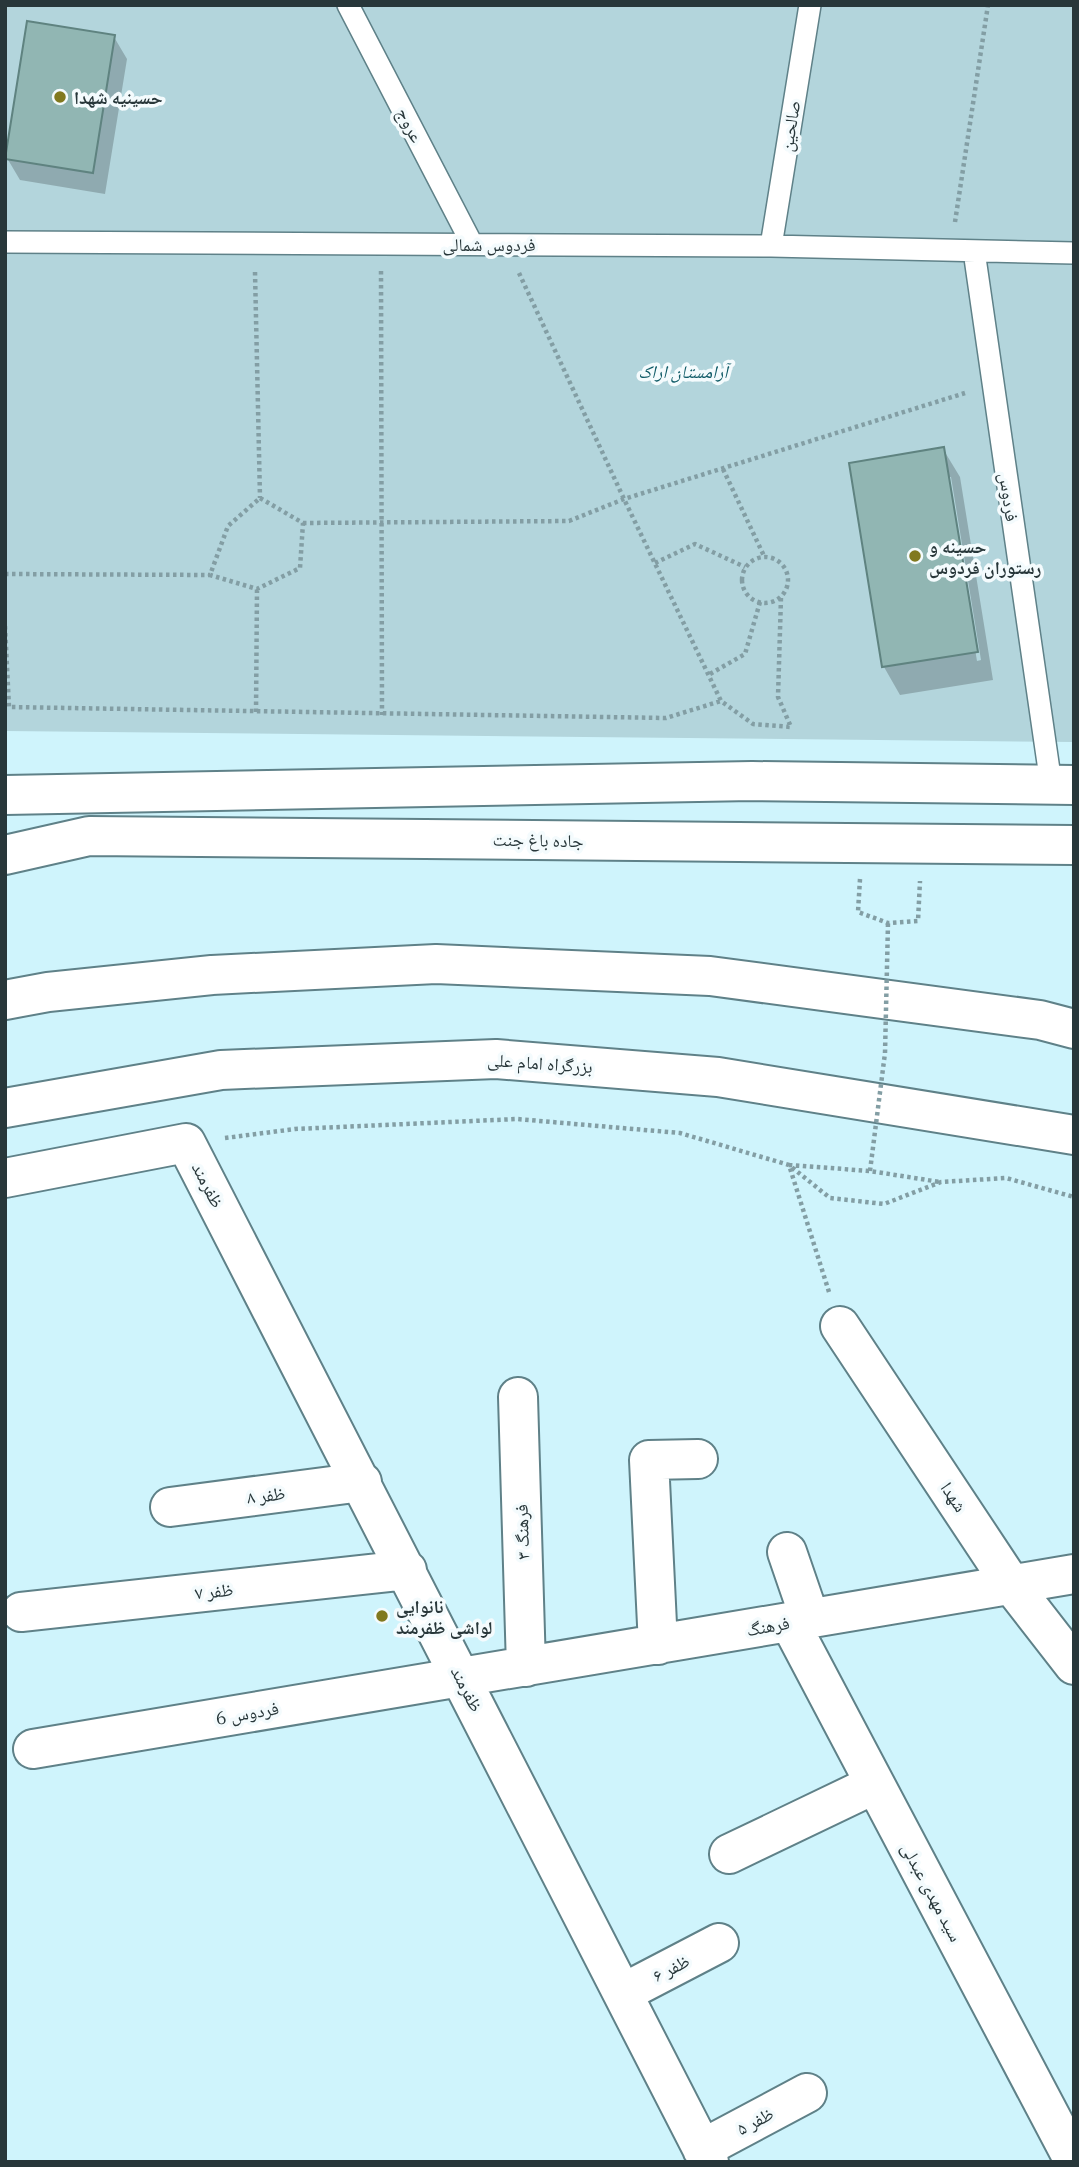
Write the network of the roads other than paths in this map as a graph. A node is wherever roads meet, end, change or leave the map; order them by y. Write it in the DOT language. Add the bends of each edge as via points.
graph roads {
  1 [pos="348,5"];
  2 [pos="810,5"];
  3 [pos="5,242"];
  4 [pos="472,244"];
  5 [pos="771,246"];
  6 [pos="974,251"];
  7 [pos="1074,253"];
  8 [pos="1062,785"];
  9 [pos="5,795"];
  10 [pos="1074,845"];
  11 [pos="5,855"];
  12 [pos="5,1000"];
  13 [pos="1074,1029"];
  14 [pos="5,1108"];
  15 [pos="1074,1135"];
  16 [pos="5,1178"];
  17 [pos="840,1326"];
  18 [pos="518,1397"];
  19 [pos="698,1459"];
  20 [pos="362,1482"];
  21 [pos="170,1507"];
  22 [pos="787,1552"];
  23 [pos="407,1570"];
  24 [pos="1074,1574"];
  25 [pos="1011,1584"];
  26 [pos="21,1612"];
  27 [pos="800,1621"];
  28 [pos="658,1644"];
  29 [pos="1074,1664"];
  30 [pos="526,1667"];
  31 [pos="461,1677"];
  32 [pos="33,1749"];
  33 [pos="875,1784"];
  34 [pos="729,1854"];
  35 [pos="719,1942"];
  36 [pos="623,1993"];
  37 [pos="807,2093"];
  38 [pos="706,2155"];
  39 [pos="1071,2160"];
  1 -- 4 [label="lane, عروج"];
  2 -- 5 [label="lane, صالحین"];
  3 -- 4 [label="lane, فردوس شمالی"];
  4 -- 5 [label="lane, فردوس شمالی"];
  5 -- 6 [label="lane, فردوس شمالی"];
  6 -- 7 [label="lane, فردوس شمالی"];
  6 -- 8 [label="lane, فردوس"];
  8 -- 9 [label="main road" via="751,782"];
  10 -- 11 [label="main road, جاده باغ جنت" via="89,836"];
  12 -- 13 [label="main road" via="212,975 436,964 710,976 1040,1020"];
  14 -- 15 [label="main road, بزرگراه امام علی" via="221,1070 496,1059 718,1077"];
  16 -- 20 [label="main road, ظفرمند" via="186,1143"];
  17 -- 25 [label="main road, شهدا"];
  18 -- 30 [label="main road, فرهنگ ۳"];
  19 -- 28 [label="main road" via="649,1460"];
  20 -- 21 [label="main road, ظفر ۸"];
  20 -- 23 [label="main road, ظفرمند"];
  22 -- 27 [label="main road, سید مهدی عبدلی"];
  23 -- 26 [label="main road, ظفر ۷"];
  23 -- 31 [label="main road, ظفرمند"];
  24 -- 25 [label="main road, فرهنگ"];
  25 -- 27 [label="main road, فرهنگ"];
  25 -- 29 [label="main road, شهدا"];
  27 -- 28 [label="main road, فرهنگ"];
  27 -- 33 [label="main road, سید مهدی عبدلی"];
  28 -- 30 [label="main road, فرهنگ"];
  30 -- 31 [label="main road, فرهنگ"];
  31 -- 32 [label="main road, فردوس 6"];
  31 -- 36 [label="main road, ظفرمند"];
  33 -- 34 [label="main road"];
  33 -- 39 [label="main road, سید مهدی عبدلی"];
  35 -- 36 [label="main road, ظفر ۶"];
  36 -- 38 [label="main road, ظفرمند"];
  37 -- 38 [label="main road, ظفر ۵"];
}
